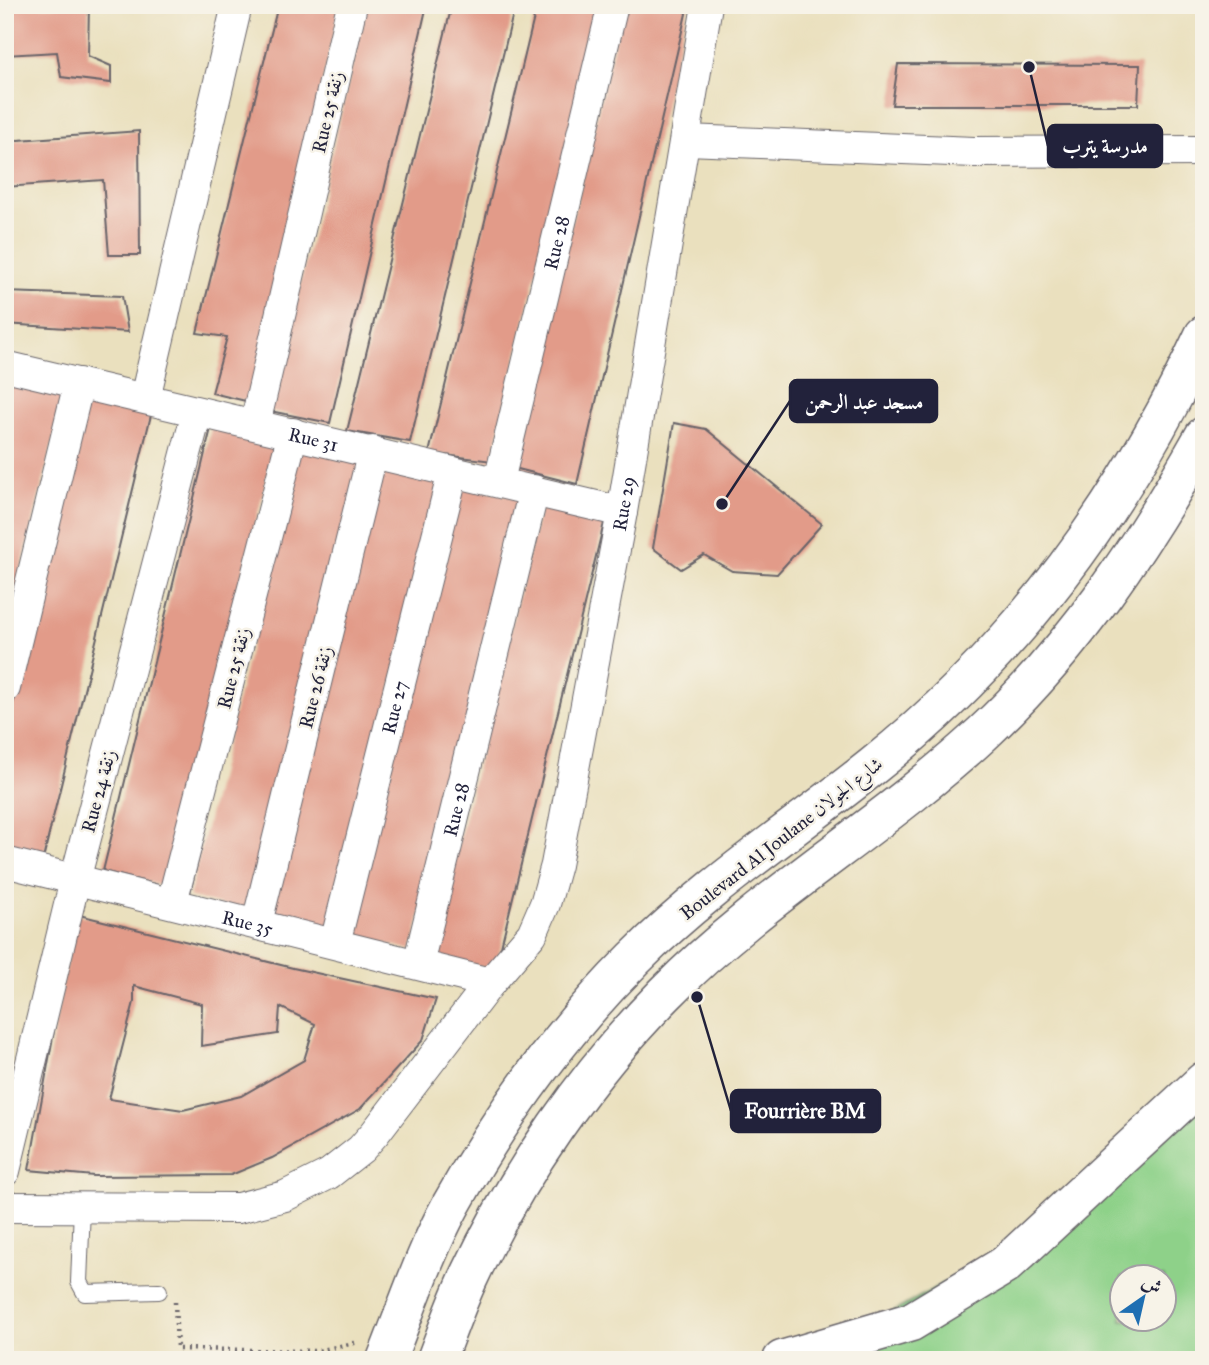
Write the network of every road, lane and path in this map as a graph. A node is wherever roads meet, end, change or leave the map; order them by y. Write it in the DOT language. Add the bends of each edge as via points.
graph roads {
  1 [pos="237,5"];
  2 [pos="352,5"];
  3 [pos="613,5"];
  4 [pos="707,5"];
  5 [pos="687,140"];
  6 [pos="1204,151"];
  7 [pos="1204,335"];
  8 [pos="5,366"];
  9 [pos="79,383"];
  10 [pos="145,398"];
  11 [pos="197,412"];
  12 [pos="255,424"];
  13 [pos="293,433"];
  14 [pos="1204,436"];
  15 [pos="373,451"];
  16 [pos="453,471"];
  17 [pos="499,481"];
  18 [pos="534,490"];
  19 [pos="622,512"];
  20 [pos="999,649"];
  21 [pos="1032,682"];
  22 [pos="5,688"];
  23 [pos="5,862"];
  24 [pos="75,880"];
  25 [pos="172,902"];
  26 [pos="257,923"];
  27 [pos="335,943"];
  28 [pos="418,964"];
  29 [pos="490,983"];
  30 [pos="1204,1082"];
  31 [pos="1204,1098"];
  32 [pos="1121,1159"];
  33 [pos="5,1171"];
  34 [pos="5,1207"];
  35 [pos="82,1208"];
  36 [pos="159,1291"];
  37 [pos="379,1350"];
  38 [pos="436,1360"];
  39 [pos="782,1360"];
  1 -- 10 [label="street"];
  2 -- 12 [label="street, Rue 25 زنقة"];
  3 -- 17 [label="street, Rue 28"];
  4 -- 5 [label="street, Rue 29"];
  5 -- 6 [label="street" via="974,152"];
  5 -- 19 [label="street, Rue 29"];
  7 -- 20 [label="main road, Boulevard Al Joulane شارع الجولان" via="1155,432 1103,517 1059,579"];
  8 -- 9 [label="street, Rue 31"];
  9 -- 10 [label="street, Rue 31"];
  9 -- 22 [label="street"];
  10 -- 11 [label="street, Rue 31"];
  11 -- 12 [label="street, Rue 31"];
  11 -- 24 [label="street, Rue 24 زنقة"];
  12 -- 13 [label="street, Rue 31"];
  13 -- 15 [label="street, Rue 31"];
  13 -- 25 [label="street, Rue 25 زنقة"];
  14 -- 21 [label="main road" via="1149,530 1080,626"];
  15 -- 16 [label="street, Rue 31"];
  15 -- 26 [label="street, Rue 26 زنقة"];
  16 -- 17 [label="street, Rue 31"];
  16 -- 27 [label="street, Rue 27"];
  17 -- 18 [label="street, Rue 31"];
  18 -- 19 [label="street, Rue 31"];
  18 -- 28 [label="street, Rue 28"];
  19 -- 29 [label="street, Rue 29" via="545,904 532,934"];
  20 -- 21 [label="main road"];
  20 -- 37 [label="main road, Boulevard Al Joulane شارع الجولان" via="874,765 690,908 591,1004 510,1111 450,1208"];
  21 -- 38 [label="main road" via="953,760 718,945 631,1031 568,1112 509,1203 468,1277"];
  23 -- 24 [label="street, Rue 35"];
  24 -- 25 [label="street, Rue 35"];
  24 -- 33 [label="street, Rue 24 زنقة"];
  25 -- 26 [label="street, Rue 35"];
  26 -- 27 [label="street, Rue 35"];
  27 -- 28 [label="street, Rue 35"];
  28 -- 29 [label="street, Rue 35"];
  29 -- 35 [label="street, Rue 29" via="361,1149 317,1181 285,1196 238,1208"];
  30 -- 32 [label="main road"];
  31 -- 32 [label="main road"];
  32 -- 39 [label="main road" via="1005,1265 911,1322"];
  34 -- 35 [label="street, Rue 29"];
  35 -- 36 [label="lane" via="79,1282 85,1293"];
  36 -- 37 [label="path" via="175,1292 177,1349"];
}
